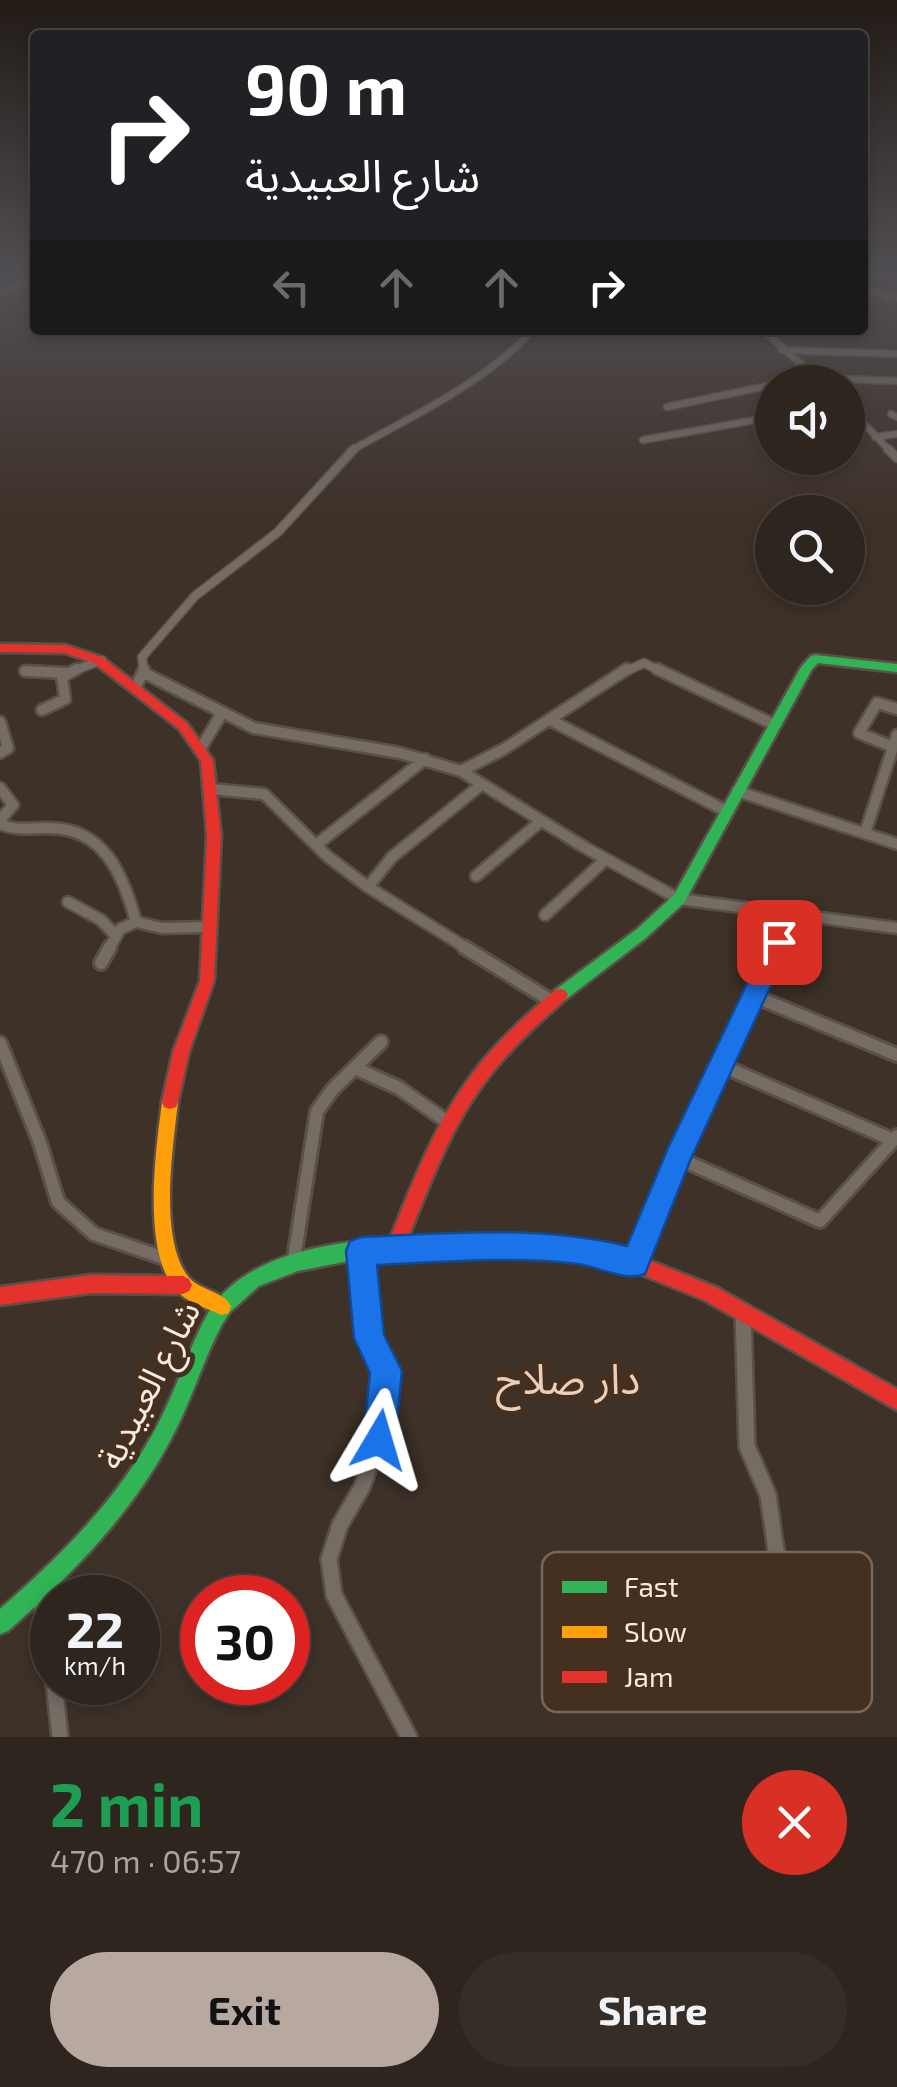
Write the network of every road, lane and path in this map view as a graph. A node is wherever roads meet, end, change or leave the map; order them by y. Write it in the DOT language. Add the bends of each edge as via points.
graph roads {
  1 [pos="509,355"];
  2 [pos="865,380"];
  3 [pos="897,381"];
  4 [pos="755,389"];
  5 [pos="667,407"];
  6 [pos="755,420"];
  7 [pos="865,427"];
  8 [pos="897,434"];
  9 [pos="875,438"];
  10 [pos="643,440"];
  11 [pos="897,458"];
  12 [pos="0,648"];
  13 [pos="102,660"];
  14 [pos="897,668"];
  15 [pos="25,671"];
  16 [pos="66,673"];
  17 [pos="140,680"];
  18 [pos="897,709"];
  19 [pos="42,710"];
  20 [pos="222,713"];
  21 [pos="550,720"];
  22 [pos="0,722"];
  23 [pos="773,724"];
  24 [pos="897,735"];
  25 [pos="893,747"];
  26 [pos="200,748"];
  27 [pos="0,753"];
  28 [pos="425,759"];
  29 [pos="892,769"];
  30 [pos="461,770"];
  31 [pos="482,784"];
  32 [pos="0,788"];
  33 [pos="211,788"];
  34 [pos="737,791"];
  35 [pos="726,811"];
  36 [pos="541,821"];
  37 [pos="0,822"];
  38 [pos="865,834"];
  39 [pos="897,844"];
  40 [pos="316,846"];
  41 [pos="606,860"];
  42 [pos="476,876"];
  43 [pos="368,888"];
  44 [pos="679,899"];
  45 [pos="68,902"];
  46 [pos="544,915"];
  47 [pos="792,915"];
  48 [pos="136,922"];
  49 [pos="209,927"];
  50 [pos="897,928"];
  51 [pos="116,936"];
  52 [pos="101,963"];
  53 [pos="754,996"];
  54 [pos="553,1002"];
  55 [pos="381,1042"];
  56 [pos="0,1043"];
  57 [pos="897,1055"];
  58 [pos="723,1066"];
  59 [pos="355,1068"];
  60 [pos="446,1121"];
  61 [pos="895,1138"];
  62 [pos="678,1158"];
  63 [pos="395,1249"];
  64 [pos="361,1251"];
  65 [pos="170,1260"];
  66 [pos="634,1263"];
  67 [pos="292,1266"];
  68 [pos="183,1285"];
  69 [pos="0,1296"];
  70 [pos="222,1306"];
  71 [pos="743,1313"];
  72 [pos="897,1400"];
  73 [pos="776,1552"];
  74 [pos="55,1575"];
  75 [pos="30,1597"];
  76 [pos="0,1622"];
  77 [pos="57,1705"];
  78 [pos="60,1737"];
  79 [pos="409,1737"];
  1 -- 17 [label="street" via="350,451 278,532 195,596 142,657"];
  2 -- 3 [label="street"];
  4 -- 5 [label="street"];
  6 -- 10 [label="street"];
  7 -- 9 [label="street"];
  8 -- 9 [label="street"];
  9 -- 11 [label="street"];
  12 -- 13 [label="street" via="50,646"];
  13 -- 16 [label="street"];
  13 -- 17 [label="street"];
  14 -- 23 [label="street" via="815,659"];
  15 -- 16 [label="street"];
  16 -- 19 [label="street" via="64,698"];
  17 -- 20 [label="street"];
  17 -- 26 [label="street"];
  18 -- 25 [label="street" via="877,702 859,733"];
  20 -- 26 [label="street"];
  20 -- 28 [label="street" via="278,735"];
  21 -- 23 [label="street" via="644,663"];
  21 -- 30 [label="street"];
  21 -- 35 [label="street"];
  22 -- 27 [label="street" via="8,748"];
  23 -- 34 [label="street"];
  24 -- 25 [label="street"];
  25 -- 29 [label="street"];
  26 -- 33 [label="street"];
  28 -- 30 [label="street"];
  28 -- 40 [label="street"];
  29 -- 38 [label="street"];
  30 -- 31 [label="street"];
  31 -- 36 [label="street"];
  31 -- 43 [label="street" via="392,858"];
  32 -- 37 [label="street" via="13,805"];
  33 -- 40 [label="street" via="264,794"];
  33 -- 49 [label="street"];
  34 -- 35 [label="street"];
  34 -- 38 [label="street"];
  35 -- 44 [label="street"];
  36 -- 41 [label="street"];
  36 -- 42 [label="street"];
  37 -- 48 [label="street" via="26,831 60,827 97,840 122,872"];
  38 -- 39 [label="street"];
  40 -- 43 [label="street"];
  41 -- 44 [label="street"];
  41 -- 46 [label="street"];
  43 -- 54 [label="street"];
  44 -- 47 [label="street"];
  44 -- 54 [label="street"];
  45 -- 51 [label="street"];
  47 -- 50 [label="street"];
  47 -- 53 [label="street"];
  48 -- 49 [label="street"];
  48 -- 51 [label="street"];
  49 -- 65 [label="street" via="207,984 180,1054 167,1140 164,1221"];
  51 -- 52 [label="street"];
  53 -- 57 [label="street"];
  53 -- 58 [label="street"];
  54 -- 60 [label="street" via="490,1061"];
  55 -- 59 [label="street"];
  56 -- 65 [label="street" via="58,1202 94,1234"];
  58 -- 61 [label="street"];
  58 -- 62 [label="street"];
  59 -- 60 [label="street"];
  59 -- 67 [label="street" via="317,1111"];
  60 -- 63 [label="street"];
  61 -- 62 [label="street" via="820,1221"];
  62 -- 66 [label="street"];
  63 -- 64 [label="street, شارع العبيدية"];
  63 -- 66 [label="street, شارع العبيدية" via="563,1249"];
  64 -- 67 [label="street, شارع العبيدية"];
  64 -- 79 [label="street" via="369,1338 386,1371 384,1407 362,1487 329,1559 334,1595"];
  65 -- 68 [label="street"];
  66 -- 71 [label="street, شارع العبيدية"];
  67 -- 70 [label="street, شارع العبيدية" via="240,1287"];
  68 -- 69 [label="street" via="66,1285"];
  68 -- 70 [label="street"];
  70 -- 74 [label="street, شارع العبيدية" via="152,1457 98,1534"];
  71 -- 72 [label="street, شارع العبيدية"];
  71 -- 73 [label="street" via="747,1446 768,1495"];
  75 -- 76 [label="street, شارع العبيدية"];
  77 -- 78 [label="street"];
}
